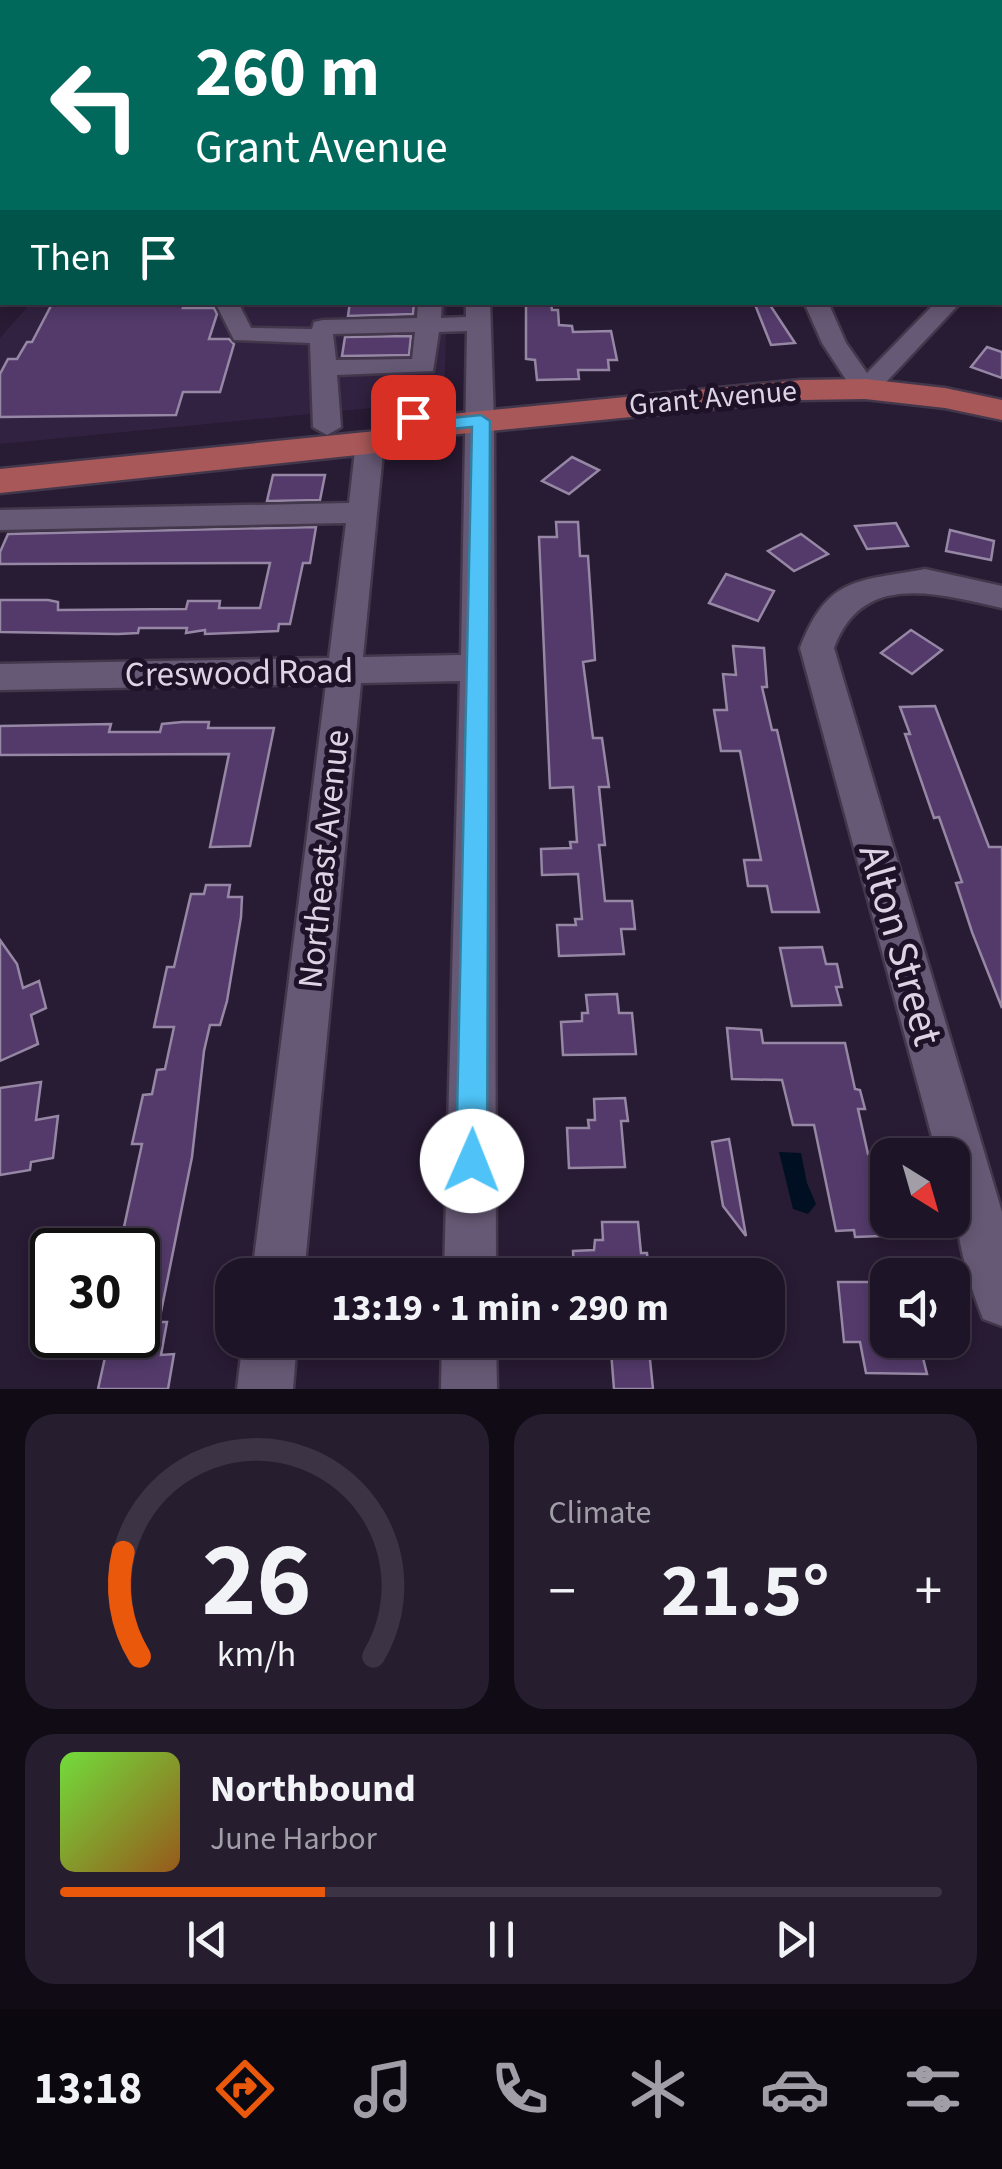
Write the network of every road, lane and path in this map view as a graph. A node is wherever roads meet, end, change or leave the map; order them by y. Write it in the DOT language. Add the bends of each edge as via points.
graph roads {
  1 [pos="228,305"];
  2 [pos="817,305"];
  3 [pos="947,305"];
  4 [pos="479,313"];
  5 [pos="429,314"];
  6 [pos="324,322"];
  7 [pos="323,368"];
  8 [pos="865,389"];
  9 [pos="1002,410"];
  10 [pos="481,421"];
  11 [pos="441,425"];
  12 [pos="327,426"];
  13 [pos="370,442"];
  14 [pos="0,461"];
  15 [pos="0,481"];
  16 [pos="365,511"];
  17 [pos="0,520"];
  18 [pos="1002,597"];
  19 [pos="478,668"];
  20 [pos="344,671"];
  21 [pos="0,677"];
  22 [pos="280,1258"];
  23 [pos="470,1258"];
  24 [pos="1002,1300"];
  25 [pos="268,1358"];
  26 [pos="469,1358"];
  27 [pos="265,1389"];
  28 [pos="469,1389"];
  1 -- 6 [label="street" via="243,335"];
  2 -- 8 [label="street"];
  3 -- 8 [label="street"];
  4 -- 5 [label="street"];
  4 -- 10 [label="street"];
  5 -- 6 [label="street"];
  5 -- 7 [label="street" via="424,366"];
  6 -- 7 [label="street"];
  7 -- 12 [label="street"];
  8 -- 9 [label="main road, Grant Avenue"];
  8 -- 10 [label="main road, Grant Avenue"];
  10 -- 11 [label="main road, Grant Avenue"];
  10 -- 19 [label="street"];
  11 -- 12 [label="main road, Grant Avenue" via="413,417"];
  11 -- 13 [label="main road, Grant Avenue" via="414,438"];
  12 -- 14 [label="main road, Grant Avenue"];
  13 -- 15 [label="main road, Grant Avenue"];
  13 -- 16 [label="street, Northeast Avenue"];
  16 -- 17 [label="street"];
  16 -- 20 [label="street, Northeast Avenue"];
  18 -- 24 [label="street, Alton Street" via="925,580 849,598 827,621 817,648"];
  19 -- 20 [label="street, Creswood Road"];
  19 -- 23 [label="street"];
  20 -- 21 [label="street, Creswood Road"];
  20 -- 22 [label="street, Northeast Avenue"];
  25 -- 27 [label="street"];
  26 -- 28 [label="street"];
}
